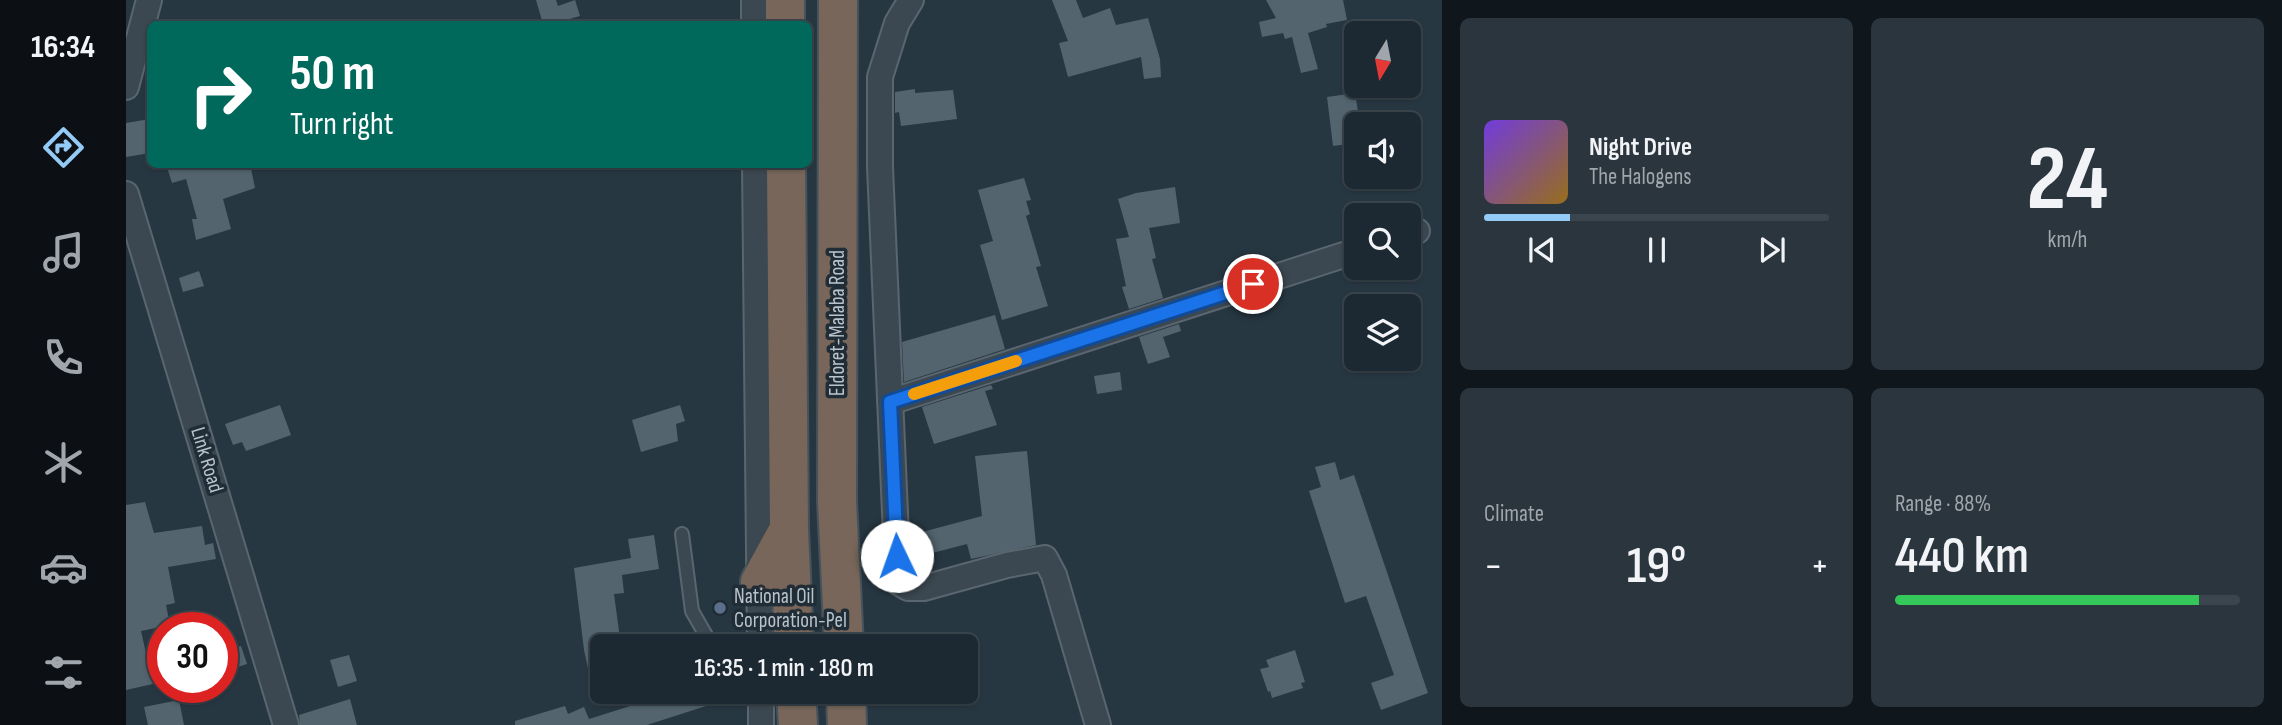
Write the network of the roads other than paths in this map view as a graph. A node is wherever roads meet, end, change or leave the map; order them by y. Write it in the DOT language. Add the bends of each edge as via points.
graph roads {
  1 [pos="149,0"];
  2 [pos="754,0"];
  3 [pos="785,0"];
  4 [pos="838,0"];
  5 [pos="911,0"];
  6 [pos="754,21"];
  7 [pos="785,21"];
  8 [pos="126,87"];
  9 [pos="755,168"];
  10 [pos="786,168"];
  11 [pos="126,194"];
  12 [pos="1344,255"];
  13 [pos="890,402"];
  14 [pos="789,528"];
  15 [pos="682,534"];
  16 [pos="760,582"];
  17 [pos="705,634"];
  18 [pos="760,634"];
  19 [pos="793,634"];
  20 [pos="843,634"];
  21 [pos="761,704"];
  22 [pos="797,704"];
  23 [pos="846,704"];
  24 [pos="286,725"];
  25 [pos="761,725"];
  26 [pos="798,725"];
  27 [pos="847,725"];
  28 [pos="1098,725"];
  1 -- 8 [label="street"];
  2 -- 6 [label="street"];
  3 -- 7 [label="highway"];
  4 -- 20 [label="highway, Eldoret-Malaba Road" via="837,502"];
  5 -- 13 [label="street" via="897,23 880,77"];
  9 -- 16 [label="street"];
  10 -- 14 [label="highway"];
  11 -- 24 [label="street, Link Road"];
  12 -- 13 [label="street"];
  13 -- 28 [label="street" via="898,582 908,588 924,588 1045,558"];
  14 -- 16 [label="highway"];
  14 -- 19 [label="highway"];
  15 -- 17 [label="lane" via="692,611"];
  16 -- 18 [label="street"];
  21 -- 25 [label="street"];
  22 -- 26 [label="highway"];
  23 -- 27 [label="highway"];
}
